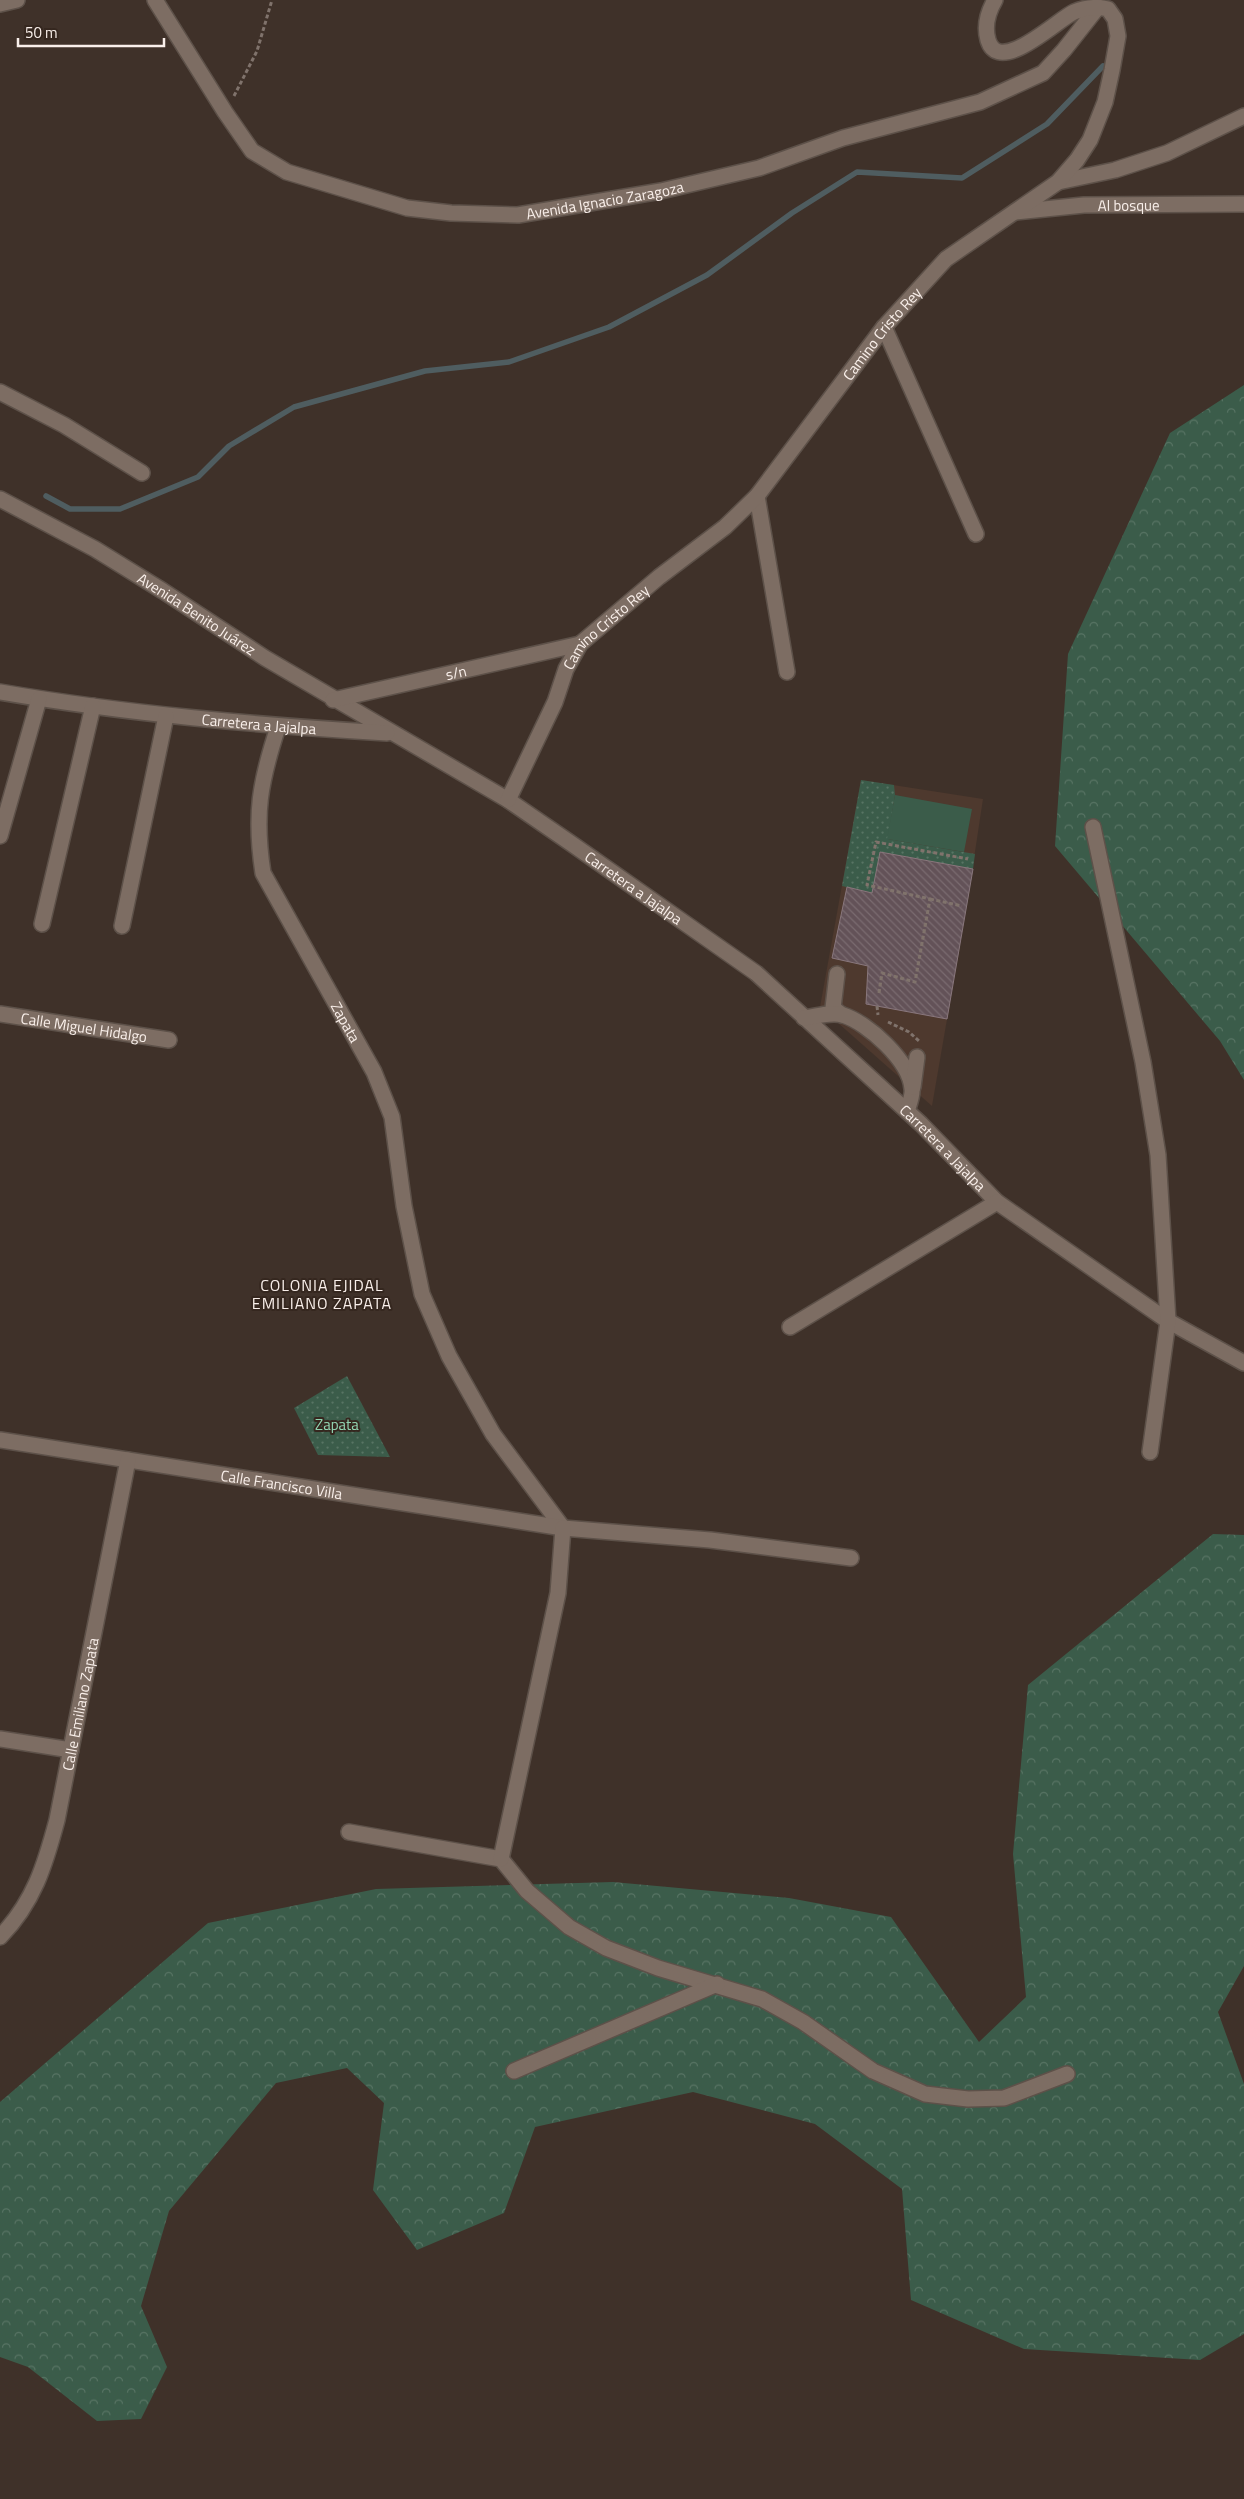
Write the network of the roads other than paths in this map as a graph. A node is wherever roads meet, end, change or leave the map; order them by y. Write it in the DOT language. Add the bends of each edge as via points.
graph roads {
  1 [pos="17,0"];
  2 [pos="155,0"];
  3 [pos="995,0"];
  4 [pos="0,4"];
  5 [pos="1098,7"];
  6 [pos="1244,116"];
  7 [pos="1058,182"];
  8 [pos="1244,204"];
  9 [pos="1014,212"];
  10 [pos="884,326"];
  11 [pos="0,392"];
  12 [pos="142,473"];
  13 [pos="757,496"];
  14 [pos="0,499"];
  15 [pos="976,534"];
  16 [pos="580,644"];
  17 [pos="787,672"];
  18 [pos="0,692"];
  19 [pos="39,699"];
  20 [pos="333,700"];
  21 [pos="93,706"];
  22 [pos="166,716"];
  23 [pos="278,727"];
  24 [pos="391,733"];
  25 [pos="508,800"];
  26 [pos="1093,827"];
  27 [pos="0,836"];
  28 [pos="42,924"];
  29 [pos="122,926"];
  30 [pos="837,974"];
  31 [pos="0,1014"];
  32 [pos="842,1015"];
  33 [pos="804,1018"];
  34 [pos="169,1040"];
  35 [pos="917,1057"];
  36 [pos="913,1089"];
  37 [pos="907,1111"];
  38 [pos="997,1202"];
  39 [pos="1165,1318"];
  40 [pos="790,1327"];
  41 [pos="1244,1363"];
  42 [pos="0,1440"];
  43 [pos="1150,1452"];
  44 [pos="128,1460"];
  45 [pos="564,1528"];
  46 [pos="851,1558"];
  47 [pos="0,1739"];
  48 [pos="71,1750"];
  49 [pos="349,1832"];
  50 [pos="501,1859"];
  51 [pos="0,1937"];
  52 [pos="716,1984"];
  53 [pos="514,2071"];
  54 [pos="1067,2074"];
  1 -- 4 [label="street"];
  2 -- 5 [label="street, Avenida Ignacio Zaragoza" via="252,151 288,172 407,208 518,215 662,191 759,168 842,138 980,102 1043,73"];
  3 -- 5 [label="street" via="986,32 989,44 996,51 1007,53 1020,49 1072,13"];
  5 -- 7 [label="street, Camino Cristo Rey" via="1108,9 1118,36 1105,102 1090,140"];
  6 -- 7 [label="street" via="1167,153 1114,170"];
  7 -- 9 [label="street, Camino Cristo Rey"];
  8 -- 9 [label="street, Al bosque" via="1084,205"];
  9 -- 10 [label="street, Camino Cristo Rey" via="946,258"];
  10 -- 13 [label="street, Camino Cristo Rey"];
  10 -- 15 [label="street"];
  11 -- 12 [label="street" via="64,425"];
  13 -- 16 [label="street, Camino Cristo Rey" via="725,527 659,577"];
  13 -- 17 [label="street"];
  14 -- 20 [label="street, Avenida Benito Juárez" via="95,549"];
  16 -- 20 [label="street, s/n"];
  16 -- 25 [label="street, Camino Cristo Rey"];
  18 -- 19 [label="street, Carretera a Jajalpa"];
  19 -- 21 [label="street, Carretera a Jajalpa"];
  19 -- 27 [label="street"];
  20 -- 24 [label="street, Avenida Benito Juárez"];
  21 -- 22 [label="street, Carretera a Jajalpa"];
  21 -- 28 [label="street"];
  22 -- 23 [label="street, Carretera a Jajalpa"];
  22 -- 29 [label="street"];
  23 -- 24 [label="street, Carretera a Jajalpa"];
  23 -- 45 [label="street, Zapata" via="266,765 258,808 262,873 365,1055 392,1117 404,1206 422,1294 449,1356 493,1434"];
  24 -- 25 [label="street, Carretera a Jajalpa"];
  25 -- 33 [label="street, Carretera a Jajalpa" via="756,973"];
  26 -- 39 [label="street" via="1144,1062 1156,1146"];
  30 -- 32 [label="street" via="833,1008"];
  31 -- 34 [label="street, Calle Miguel Hidalgo"];
  32 -- 33 [label="street"];
  32 -- 36 [label="street" via="868,1028 886,1044 905,1068"];
  33 -- 37 [label="street, Carretera a Jajalpa"];
  35 -- 36 [label="street"];
  36 -- 37 [label="street"];
  37 -- 38 [label="street, Carretera a Jajalpa"];
  38 -- 39 [label="street, Carretera a Jajalpa"];
  38 -- 40 [label="street"];
  39 -- 41 [label="street, Carretera a Jajalpa"];
  39 -- 43 [label="street"];
  42 -- 44 [label="street, Calle Francisco Villa"];
  44 -- 45 [label="street, Calle Francisco Villa"];
  44 -- 48 [label="street, Calle Emiliano Zapata"];
  45 -- 46 [label="street, Calle Francisco Villa" via="710,1540"];
  45 -- 50 [label="street" via="558,1593"];
  47 -- 48 [label="street"];
  48 -- 51 [label="street, Calle Emiliano Zapata" via="43,1871 29,1900"];
  49 -- 50 [label="street"];
  50 -- 52 [label="street" via="527,1891 569,1927 606,1948"];
  52 -- 53 [label="street"];
  52 -- 54 [label="street" via="762,1999 804,2022 873,2071 925,2094 1004,2098"];
}
